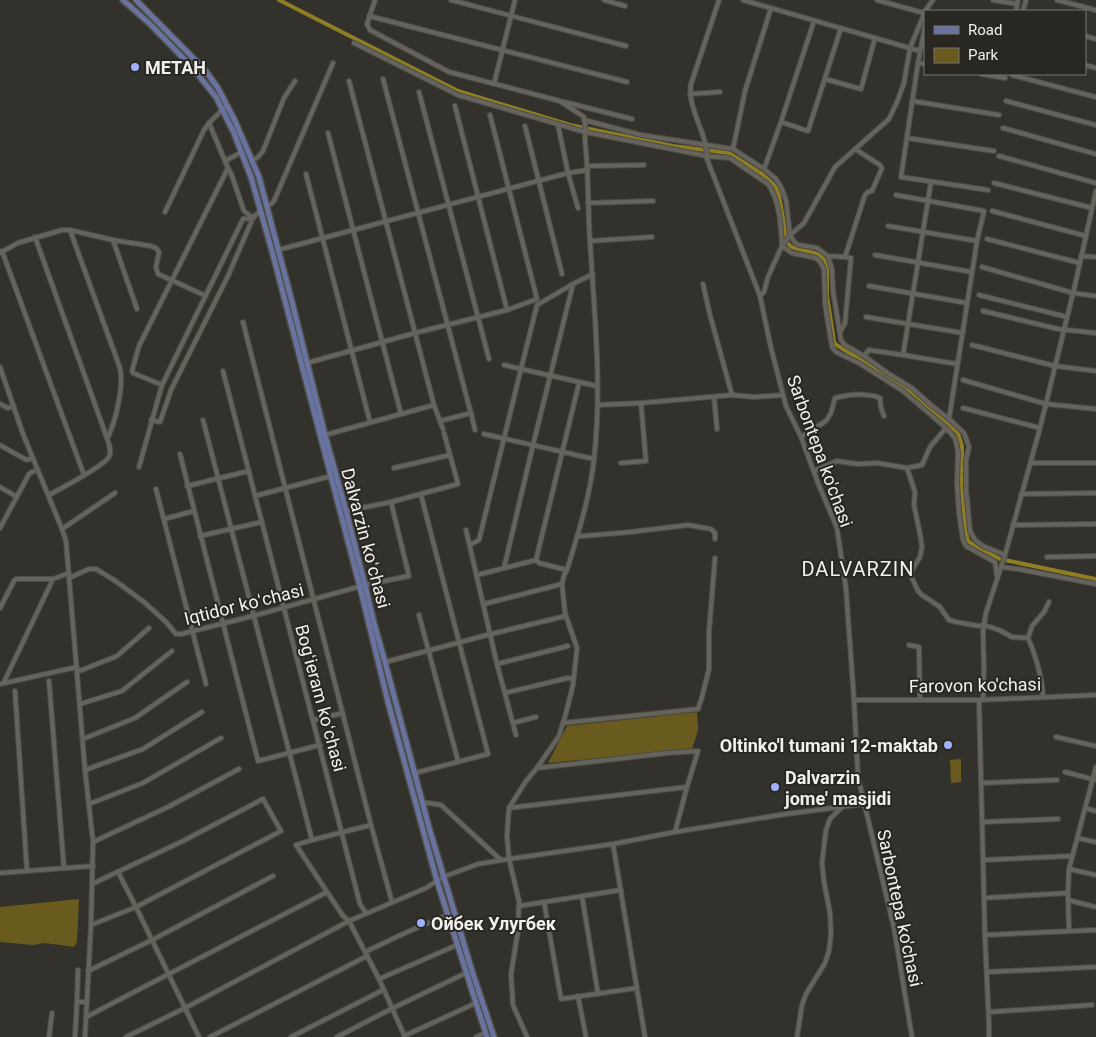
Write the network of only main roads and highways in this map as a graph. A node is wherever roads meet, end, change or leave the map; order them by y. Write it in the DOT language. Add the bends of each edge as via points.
graph roads {
  1 [pos="123,0"];
  2 [pos="136,0"];
  3 [pos="218,88"];
  4 [pos="213,93"];
  5 [pos="258,174"];
  6 [pos="251,177"];
  7 [pos="320,425"];
  8 [pos="362,586"];
  9 [pos="373,630"];
  10 [pos="486,1035"];
  11 [pos="494,1037"];
  1 -- 4 [label="main road, Dalvarzin koʻchasi" via="192,66"];
  2 -- 3 [label="main road, Dalvarzin koʻchasi" via="202,67"];
  3 -- 4 [label="main road"];
  3 -- 5 [label="main road, Dalvarzin koʻchasi"];
  4 -- 6 [label="main road, Dalvarzin koʻchasi" via="234,133"];
  5 -- 6 [label="main road"];
  5 -- 7 [label="main road, Dalvarzin koʻchasi"];
  6 -- 7 [label="main road, Dalvarzin koʻchasi"];
  7 -- 8 [label="main road, Dalvarzin koʻchasi"];
  7 -- 8 [label="main road, Dalvarzin koʻchasi" via="346,511"];
  8 -- 9 [label="main road, Dalvarzin koʻchasi"];
  9 -- 10 [label="main road, Dalvarzin koʻchasi" via="437,881"];
  9 -- 11 [label="main road, Dalvarzin koʻchasi" via="385,662 443,877"];
}
